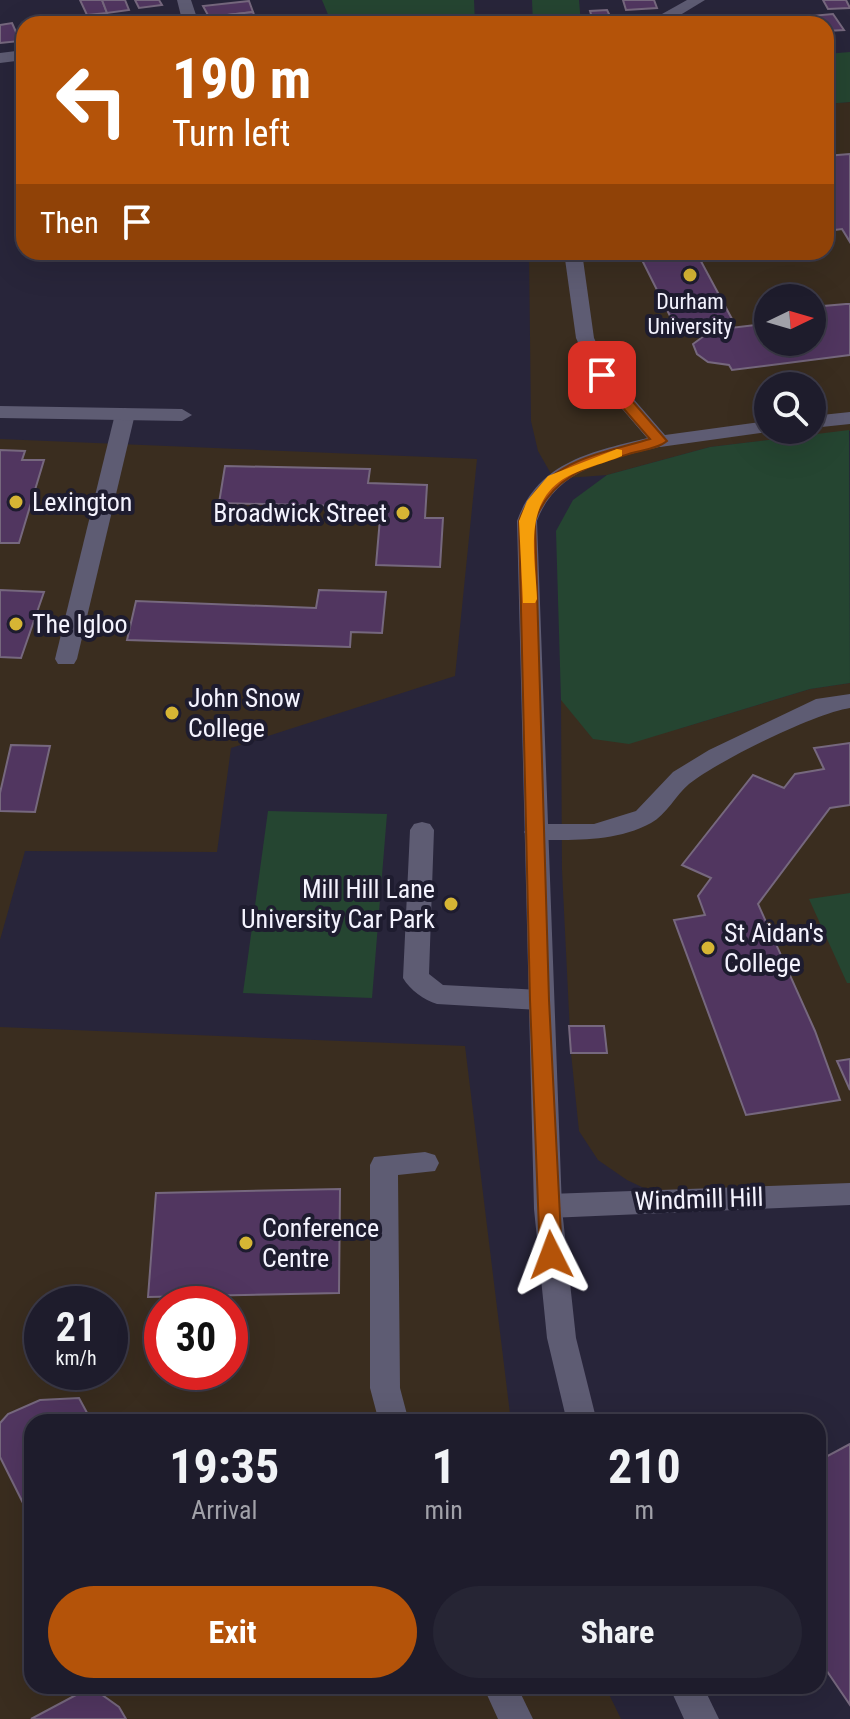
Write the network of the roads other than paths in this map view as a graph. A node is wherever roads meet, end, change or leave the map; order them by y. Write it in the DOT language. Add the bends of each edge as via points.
graph roads {
  1 [pos="698,0"];
  2 [pos="669,16"];
  3 [pos="574,260"];
  4 [pos="0,412"];
  5 [pos="125,414"];
  6 [pos="182,415"];
  7 [pos="850,418"];
  8 [pos="826,421"];
  9 [pos="754,429"];
  10 [pos="660,441"];
  11 [pos="66,659"];
  12 [pos="850,701"];
  13 [pos="422,830"];
  14 [pos="536,832"];
  15 [pos="540,1000"];
  16 [pos="425,1163"];
  17 [pos="850,1194"];
  18 [pos="549,1206"];
  19 [pos="392,1414"];
  20 [pos="580,1414"];
  21 [pos="503,1694"];
  22 [pos="689,1694"];
  23 [pos="516,1719"];
  24 [pos="702,1719"];
  1 -- 2 [label="street"];
  3 -- 10 [label="street" via="585,338 602,375"];
  4 -- 5 [label="street"];
  5 -- 6 [label="street"];
  5 -- 11 [label="street"];
  7 -- 8 [label="street"];
  9 -- 10 [label="street"];
  10 -- 14 [label="street" via="554,479 534,501 527,521"];
  12 -- 14 [label="street" via="824,704 717,756 681,778 644,817 594,832"];
  13 -- 15 [label="street" via="416,978 437,994"];
  14 -- 15 [label="street"];
  15 -- 18 [label="street"];
  16 -- 19 [label="street" via="384,1165 385,1388"];
  17 -- 18 [label="street, Windmill Hill"];
  18 -- 20 [label="street" via="552,1279"];
  21 -- 23 [label="street"];
  22 -- 24 [label="street"];
}
